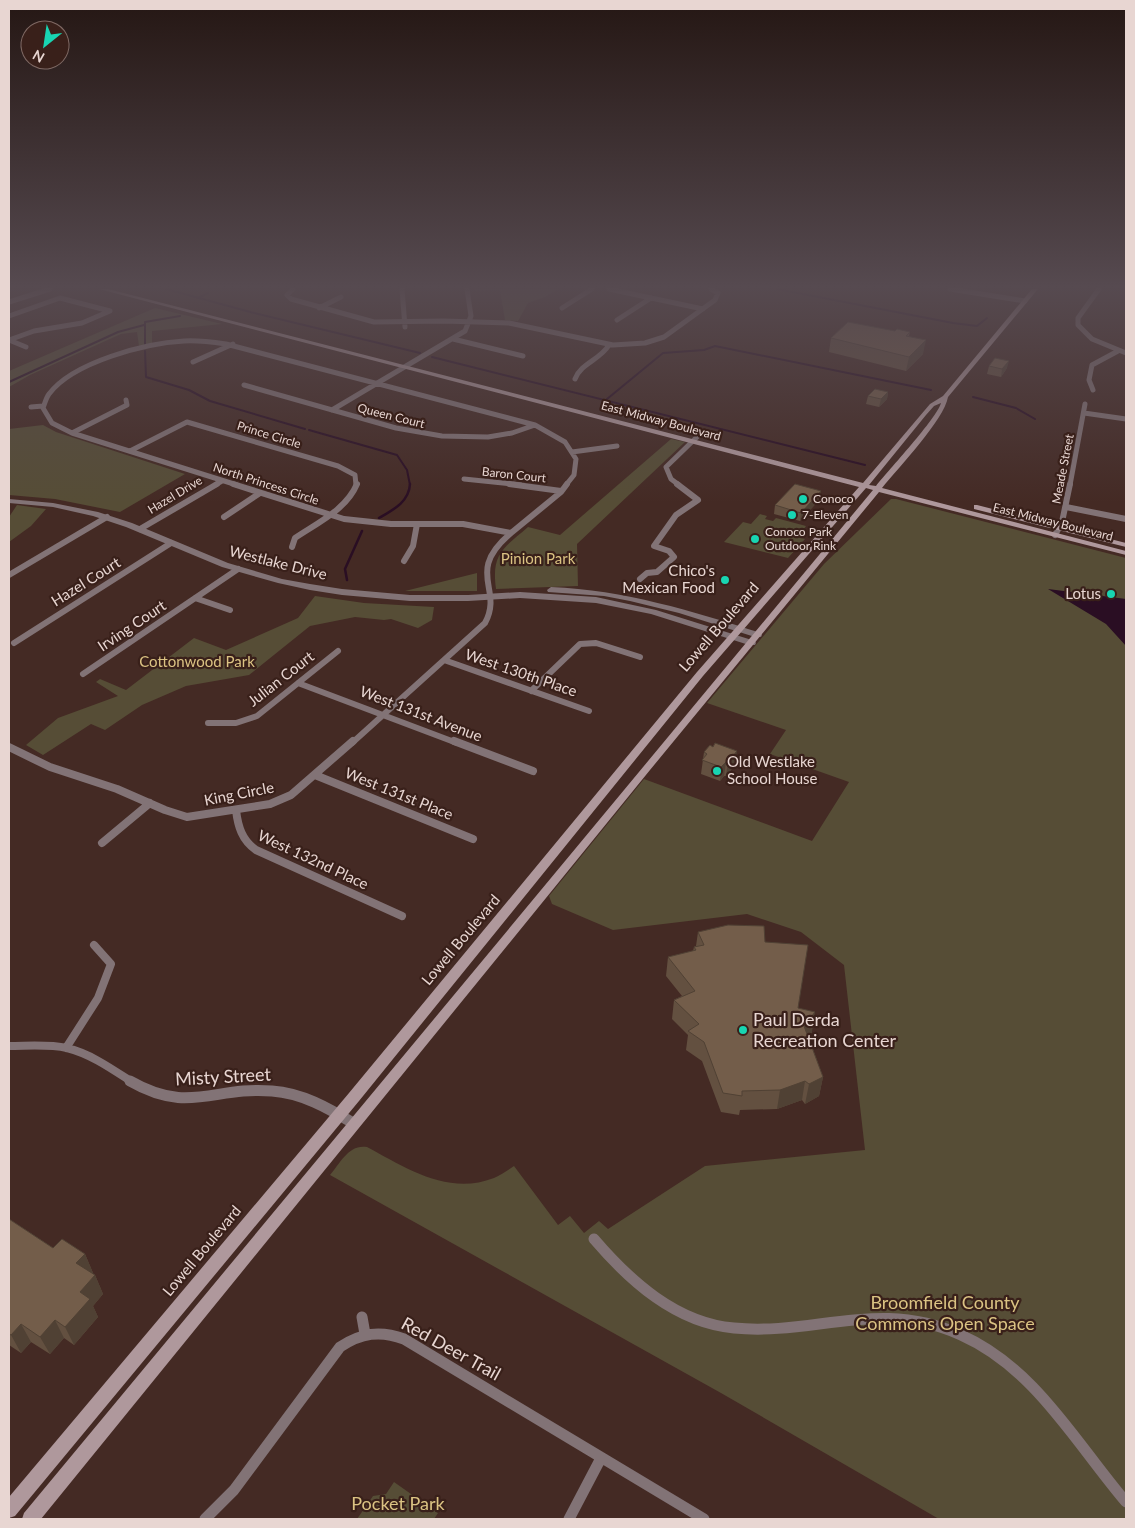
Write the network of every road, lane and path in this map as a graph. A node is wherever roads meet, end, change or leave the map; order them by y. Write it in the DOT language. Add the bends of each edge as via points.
graph roads {
  1 [pos="107,360"];
  2 [pos="198,360"];
  3 [pos="294,360"];
  4 [pos="390,360"];
  5 [pos="391,360"];
  6 [pos="417,360"];
  7 [pos="593,360"];
  8 [pos="976,360"];
  9 [pos="1101,360"];
  10 [pos="192,362"];
  11 [pos="409,365"];
  12 [pos="575,379"];
  13 [pos="378,383"];
  14 [pos="244,385"];
  15 [pos="1093,390"];
  16 [pos="945,397"];
  17 [pos="126,400"];
  18 [pos="1085,404"];
  19 [pos="43,406"];
  20 [pos="31,407"];
  21 [pos="332,410"];
  22 [pos="1084,413"];
  23 [pos="1126,420"];
  24 [pos="918,421"];
  25 [pos="535,425"];
  26 [pos="72,433"];
  27 [pos="695,439"];
  28 [pos="915,443"];
  29 [pos="617,446"];
  30 [pos="130,451"];
  31 [pos="572,452"];
  32 [pos="464,480"];
  33 [pos="222,481"];
  34 [pos="866,483"];
  35 [pos="879,486"];
  36 [pos="561,491"];
  37 [pos="260,493"];
  38 [pos="9,501"];
  39 [pos="1066,507"];
  40 [pos="329,515"];
  41 [pos="106,517"];
  42 [pos="224,517"];
  43 [pos="1126,519"];
  44 [pos="417,524"];
  45 [pos="140,529"];
  46 [pos="1057,532"];
  47 [pos="511,534"];
  48 [pos="172,543"];
  49 [pos="292,546"];
  50 [pos="1126,546"];
  51 [pos="1126,553"];
  52 [pos="404,561"];
  53 [pos="238,569"];
  54 [pos="9,575"];
  55 [pos="640,579"];
  56 [pos="777,587"];
  57 [pos="488,597"];
  58 [pos="195,598"];
  59 [pos="230,610"];
  60 [pos="772,618"];
  61 [pos="737,633"];
  62 [pos="755,639"];
  63 [pos="14,643"];
  64 [pos="338,651"];
  65 [pos="640,657"];
  66 [pos="444,660"];
  67 [pos="83,674"];
  68 [pos="298,683"];
  69 [pos="532,691"];
  70 [pos="590,711"];
  71 [pos="384,715"];
  72 [pos="208,723"];
  73 [pos="9,747"];
  74 [pos="534,770"];
  75 [pos="315,775"];
  76 [pos="150,803"];
  77 [pos="236,810"];
  78 [pos="473,839"];
  79 [pos="102,843"];
  80 [pos="561,846"];
  81 [pos="536,902"];
  82 [pos="402,916"];
  83 [pos="94,945"];
  84 [pos="9,1046"];
  85 [pos="66,1048"];
  86 [pos="339,1114"];
  87 [pos="353,1123"];
  88 [pos="594,1239"];
  89 [pos="362,1317"];
  90 [pos="365,1334"];
  91 [pos="601,1458"];
  92 [pos="1126,1502"];
  93 [pos="9,1510"];
  94 [pos="30,1519"];
  95 [pos="205,1519"];
  96 [pos="569,1519"];
  97 [pos="704,1519"];
  1 -- 19 [label="street" via="60,382 48,393"];
  2 -- 10 [label="street"];
  3 -- 13 [label="street"];
  4 -- 11 [label="main road, East Midway Boulevard"];
  5 -- 11 [label="main road, East Midway Boulevard"];
  6 -- 11 [label="street"];
  7 -- 12 [label="street" via="578,371"];
  8 -- 16 [label="main road, Lowell Boulevard"];
  9 -- 15 [label="street" via="1092,365 1089,380"];
  11 -- 13 [label="street"];
  11 -- 27 [label="main road, East Midway Boulevard"];
  13 -- 21 [label="street"];
  13 -- 25 [label="street"];
  14 -- 21 [label="street, Queen Court"];
  16 -- 24 [label="main road, Lowell Boulevard" via="932,405"];
  16 -- 28 [label="main road, Lowell Boulevard" via="943,408"];
  17 -- 26 [label="street" via="127,405"];
  18 -- 22 [label="street, Meade Street"];
  19 -- 20 [label="street"];
  19 -- 26 [label="street, North Princess Circle" via="52,423"];
  21 -- 25 [label="street, Queen Court" via="415,433 448,438 486,438 511,434"];
  22 -- 23 [label="street"];
  22 -- 39 [label="street, Meade Street"];
  24 -- 28 [label="main road" via="919,428 909,440"];
  24 -- 34 [label="main road, Lowell Boulevard"];
  25 -- 31 [label="street" via="557,436"];
  26 -- 30 [label="street, North Princess Circle"];
  27 -- 34 [label="main road, East Midway Boulevard"];
  27 -- 55 [label="street" via="666,467 671,479 698,500 683,507 670,520 654,546 669,551 674,557 658,572 647,573"];
  28 -- 35 [label="main road, Lowell Boulevard"];
  29 -- 31 [label="street"];
  30 -- 33 [label="street, North Princess Circle"];
  30 -- 40 [label="street, Prince Circle" via="187,422 338,466 355,474 358,482 347,501"];
  31 -- 36 [label="street, King Circle" via="576,473"];
  32 -- 36 [label="street, Baron Court"];
  33 -- 37 [label="street, North Princess Circle"];
  33 -- 45 [label="street, Hazel Drive"];
  34 -- 35 [label="main road, East Midway Boulevard"];
  34 -- 56 [label="main road, Lowell Boulevard"];
  35 -- 46 [label="main road, East Midway Boulevard"];
  35 -- 60 [label="main road, Lowell Boulevard"];
  36 -- 47 [label="street, King Circle"];
  37 -- 40 [label="street, North Princess Circle"];
  37 -- 42 [label="street"];
  38 -- 41 [label="street, Westlake Drive" via="53,505"];
  39 -- 43 [label="street"];
  39 -- 46 [label="street, Meade Street"];
  40 -- 44 [label="street, North Princess Circle" via="369,523"];
  40 -- 49 [label="street" via="295,538"];
  41 -- 45 [label="street, Westlake Drive"];
  41 -- 54 [label="street"];
  44 -- 47 [label="street, North Princess Circle" via="463,524"];
  44 -- 52 [label="street" via="413,546"];
  45 -- 48 [label="street, Westlake Drive"];
  46 -- 50 [label="main road, East Midway Boulevard"];
  46 -- 51 [label="main road, East Midway Boulevard"];
  47 -- 57 [label="street, King Circle" via="492,552 486,564"];
  48 -- 53 [label="street, Westlake Drive"];
  48 -- 63 [label="street, Hazel Court"];
  53 -- 57 [label="street, Westlake Drive" via="342,592 410,598"];
  53 -- 58 [label="street, Irving Court"];
  56 -- 60 [label="main road" via="782,588 783,593"];
  56 -- 61 [label="main road, Lowell Boulevard"];
  57 -- 61 [label="street, Westlake Drive" via="520,595 611,602"];
  57 -- 66 [label="street, King Circle" via="489,618"];
  58 -- 59 [label="street"];
  58 -- 67 [label="street, Irving Court"];
  60 -- 62 [label="main road, Lowell Boulevard"];
  61 -- 62 [label="street, Westlake Drive"];
  61 -- 80 [label="main road, Lowell Boulevard"];
  62 -- 81 [label="main road, Lowell Boulevard"];
  64 -- 68 [label="street, Julian Court"];
  65 -- 69 [label="street" via="596,643 580,644"];
  66 -- 69 [label="street, West 130th Place"];
  66 -- 71 [label="street, King Circle"];
  68 -- 71 [label="street, West 131st Avenue"];
  68 -- 72 [label="street, Julian Court" via="250,719 236,723"];
  69 -- 70 [label="street, West 130th Place"];
  71 -- 74 [label="street, West 131st Avenue"];
  71 -- 75 [label="street, King Circle"];
  73 -- 76 [label="street, King Circle" via="43,764"];
  75 -- 77 [label="street, King Circle" via="282,800"];
  75 -- 78 [label="street, West 131st Place"];
  76 -- 77 [label="street, King Circle" via="188,817"];
  76 -- 79 [label="street"];
  77 -- 82 [label="street, West 132nd Place" via="240,836 248,845"];
  80 -- 81 [label="main road" via="529,893 528,897"];
  80 -- 86 [label="main road, Lowell Boulevard"];
  81 -- 87 [label="main road, Lowell Boulevard"];
  83 -- 85 [label="street" via="111,964 109,974 97,1001"];
  84 -- 85 [label="street, Misty Street"];
  85 -- 86 [label="street, Misty Street" via="86,1055 146,1089 171,1097 200,1098 274,1090 303,1096"];
  86 -- 87 [label="street, Misty Street"];
  86 -- 93 [label="main road, Lowell Boulevard"];
  87 -- 94 [label="main road, Lowell Boulevard"];
  88 -- 92 [label="street" via="619,1268 651,1295 707,1322 755,1329 884,1316 933,1325 975,1342 1005,1362 1038,1391"];
  89 -- 90 [label="street"];
  90 -- 91 [label="street, Red Deer Trail" via="378,1332 404,1339"];
  90 -- 95 [label="street, Red Deer Trail" via="340,1347 330,1358 234,1490"];
  91 -- 96 [label="street"];
  91 -- 97 [label="street, Red Deer Trail"];
}
